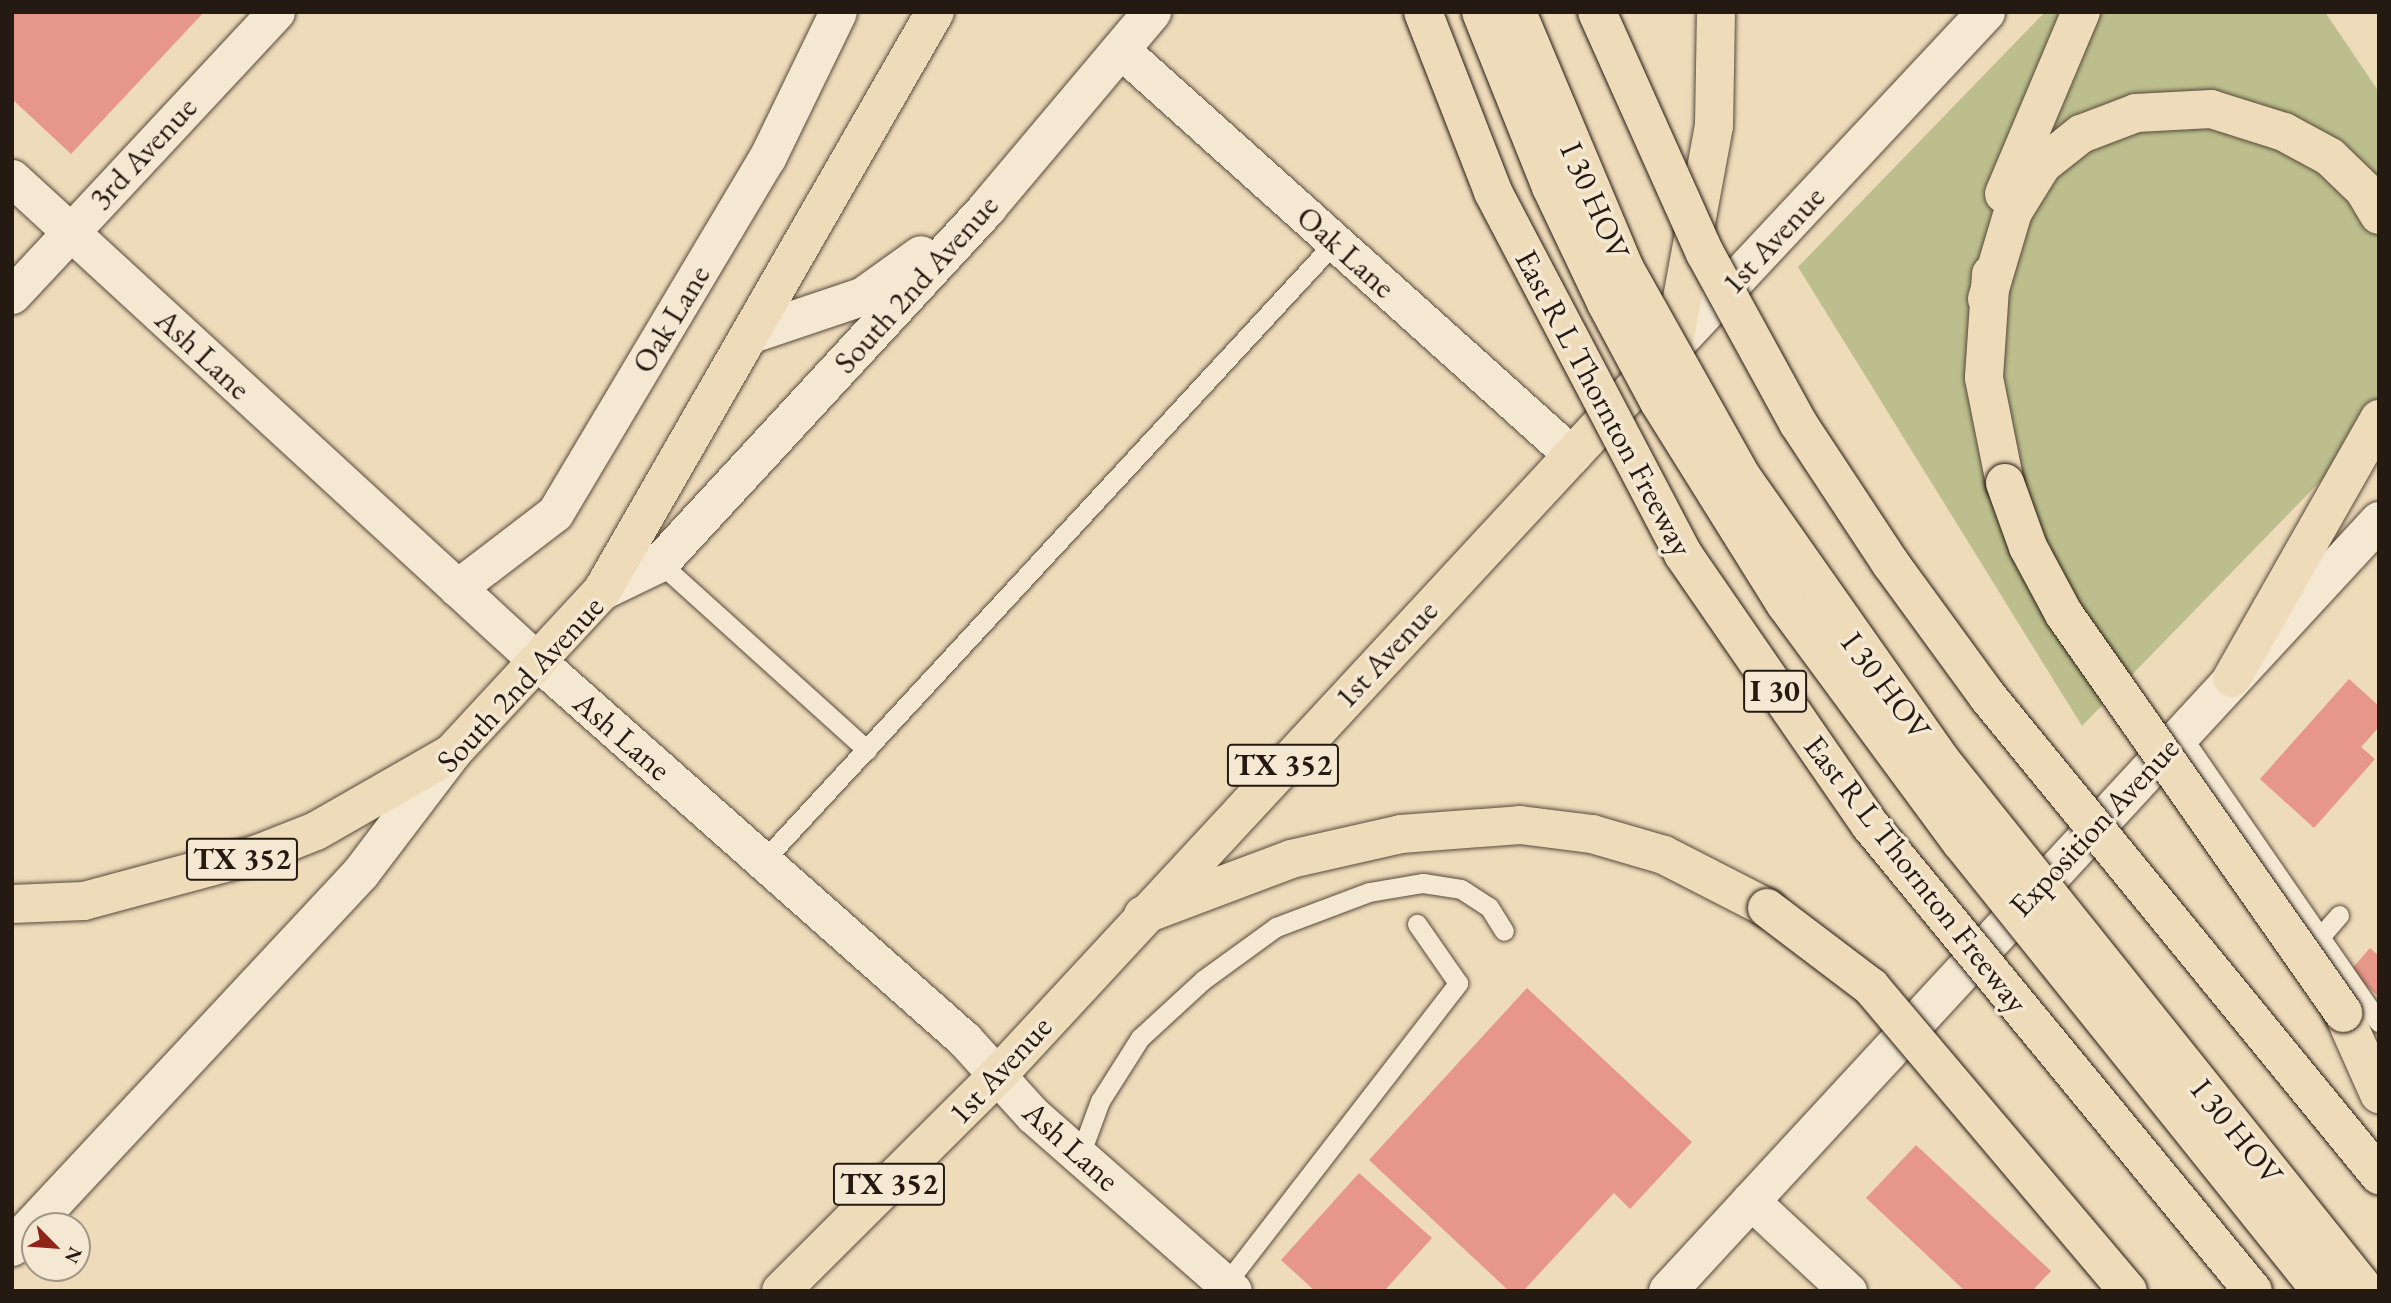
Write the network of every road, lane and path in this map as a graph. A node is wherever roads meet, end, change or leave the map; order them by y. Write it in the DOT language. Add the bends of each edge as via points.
graph roads {
  1 [pos="276,12"];
  2 [pos="838,12"];
  3 [pos="935,12"];
  4 [pos="1152,12"];
  5 [pos="1423,12"];
  6 [pos="1481,12"];
  7 [pos="1517,12"];
  8 [pos="1597,12"];
  9 [pos="1716,12"];
  10 [pos="1986,12"];
  11 [pos="2081,12"];
  12 [pos="1120,49"];
  13 [pos="12,178"];
  14 [pos="988,207"];
  15 [pos="2379,215"];
  16 [pos="70,232"];
  17 [pos="1335,242"];
  18 [pos="12,295"];
  19 [pos="1987,299"];
  20 [pos="755,332"];
  21 [pos="1672,347"];
  22 [pos="2379,419"];
  23 [pos="1572,455"];
  24 [pos="2379,521"];
  25 [pos="660,563"];
  26 [pos="457,588"];
  27 [pos="602,591"];
  28 [pos="536,660"];
  29 [pos="2232,678"];
  30 [pos="2180,734"];
  31 [pos="867,750"];
  32 [pos="452,753"];
  33 [pos="763,861"];
  34 [pos="12,904"];
  35 [pos="1143,915"];
  36 [pos="2339,915"];
  37 [pos="1417,924"];
  38 [pos="1504,931"];
  39 [pos="2320,937"];
  40 [pos="2379,1022"];
  41 [pos="997,1076"];
  42 [pos="2379,1094"];
  43 [pos="1080,1155"];
  44 [pos="2379,1175"];
  45 [pos="1750,1200"];
  46 [pos="12,1247"];
  47 [pos="1226,1289"];
  48 [pos="781,1291"];
  49 [pos="1668,1291"];
  50 [pos="1848,1291"];
  51 [pos="2128,1291"];
  52 [pos="2253,1291"];
  53 [pos="2321,1291"];
  54 [pos="2366,1291"];
  1 -- 16 [label="street, 3rd Avenue"];
  2 -- 26 [label="street, Oak Lane" via="767,158 555,513"];
  3 -- 20 [label="main road"];
  4 -- 12 [label="main road, South 2nd Avenue"];
  5 -- 52 [label="main road, East R L Thornton Freeway / I 30, bridge" via="1493,192 1683,554 1870,825"];
  6 -- 53 [label="main road, I 30 HOV, bridge" via="1551,187 1606,303 1659,402 1786,605 1961,842"];
  7 -- 54 [label="main road, I 30 HOV, bridge" via="1624,267 1742,477 1940,759"];
  8 -- 44 [label="main road, bridge" via="1705,253 1798,423 1891,564 1988,696"];
  9 -- 21 [label="main road" via="1714,126"];
  10 -- 21 [label="main road, 1st Avenue"];
  11 -- 19 [label="main road" via="2004,195"];
  12 -- 14 [label="main road, South 2nd Avenue"];
  12 -- 17 [label="street, Oak Lane"];
  13 -- 16 [label="street, Ash Lane"];
  14 -- 20 [label="main road" via="864,296"];
  14 -- 25 [label="main road, South 2nd Avenue"];
  15 -- 19 [label="main road" via="2364,190 2330,158 2284,132 2211,110 2136,113 2081,134 2042,165 2013,212"];
  16 -- 18 [label="street, 3rd Avenue"];
  16 -- 26 [label="street, Ash Lane"];
  17 -- 23 [label="street, Oak Lane"];
  17 -- 31 [label="lane"];
  19 -- 42 [label="main road, bridge" via="1984,378 2005,483 2028,547 2064,614 2343,1013"];
  20 -- 27 [label="main road"];
  21 -- 23 [label="main road, 1st Avenue / TX 352"];
  22 -- 29 [label="main road"];
  23 -- 35 [label="main road, 1st Avenue / TX 352"];
  24 -- 29 [label="main road, Exposition Avenue"];
  25 -- 27 [label="main road, South 2nd Avenue"];
  25 -- 31 [label="lane"];
  26 -- 28 [label="street, Ash Lane"];
  27 -- 28 [label="main road, South 2nd Avenue / TX 352"];
  28 -- 32 [label="main road, South 2nd Avenue / TX 352"];
  28 -- 33 [label="street, Ash Lane"];
  29 -- 30 [label="main road, Exposition Avenue"];
  30 -- 39 [label="lane"];
  30 -- 45 [label="main road, Exposition Avenue"];
  31 -- 33 [label="lane"];
  32 -- 34 [label="main road, TX 352" via="316,831 258,854 84,901"];
  32 -- 46 [label="main road, South 2nd Avenue" via="361,873"];
  33 -- 41 [label="street, Ash Lane"];
  35 -- 41 [label="main road, 1st Avenue / TX 352"];
  35 -- 51 [label="main road, bridge" via="1291,859 1401,834 1520,825 1592,834 1664,855 1767,908 1871,987"];
  36 -- 39 [label="lane"];
  37 -- 47 [label="lane" via="1458,983"];
  38 -- 43 [label="lane" via="1489,907 1461,889 1423,883 1368,892 1276,927 1203,980 1140,1038 1100,1101"];
  39 -- 40 [label="lane"];
  41 -- 43 [label="street, Ash Lane"];
  41 -- 48 [label="main road, 1st Avenue / TX 352"];
  43 -- 47 [label="street, Ash Lane"];
  45 -- 49 [label="main road, Exposition Avenue"];
  45 -- 50 [label="street"];
}
